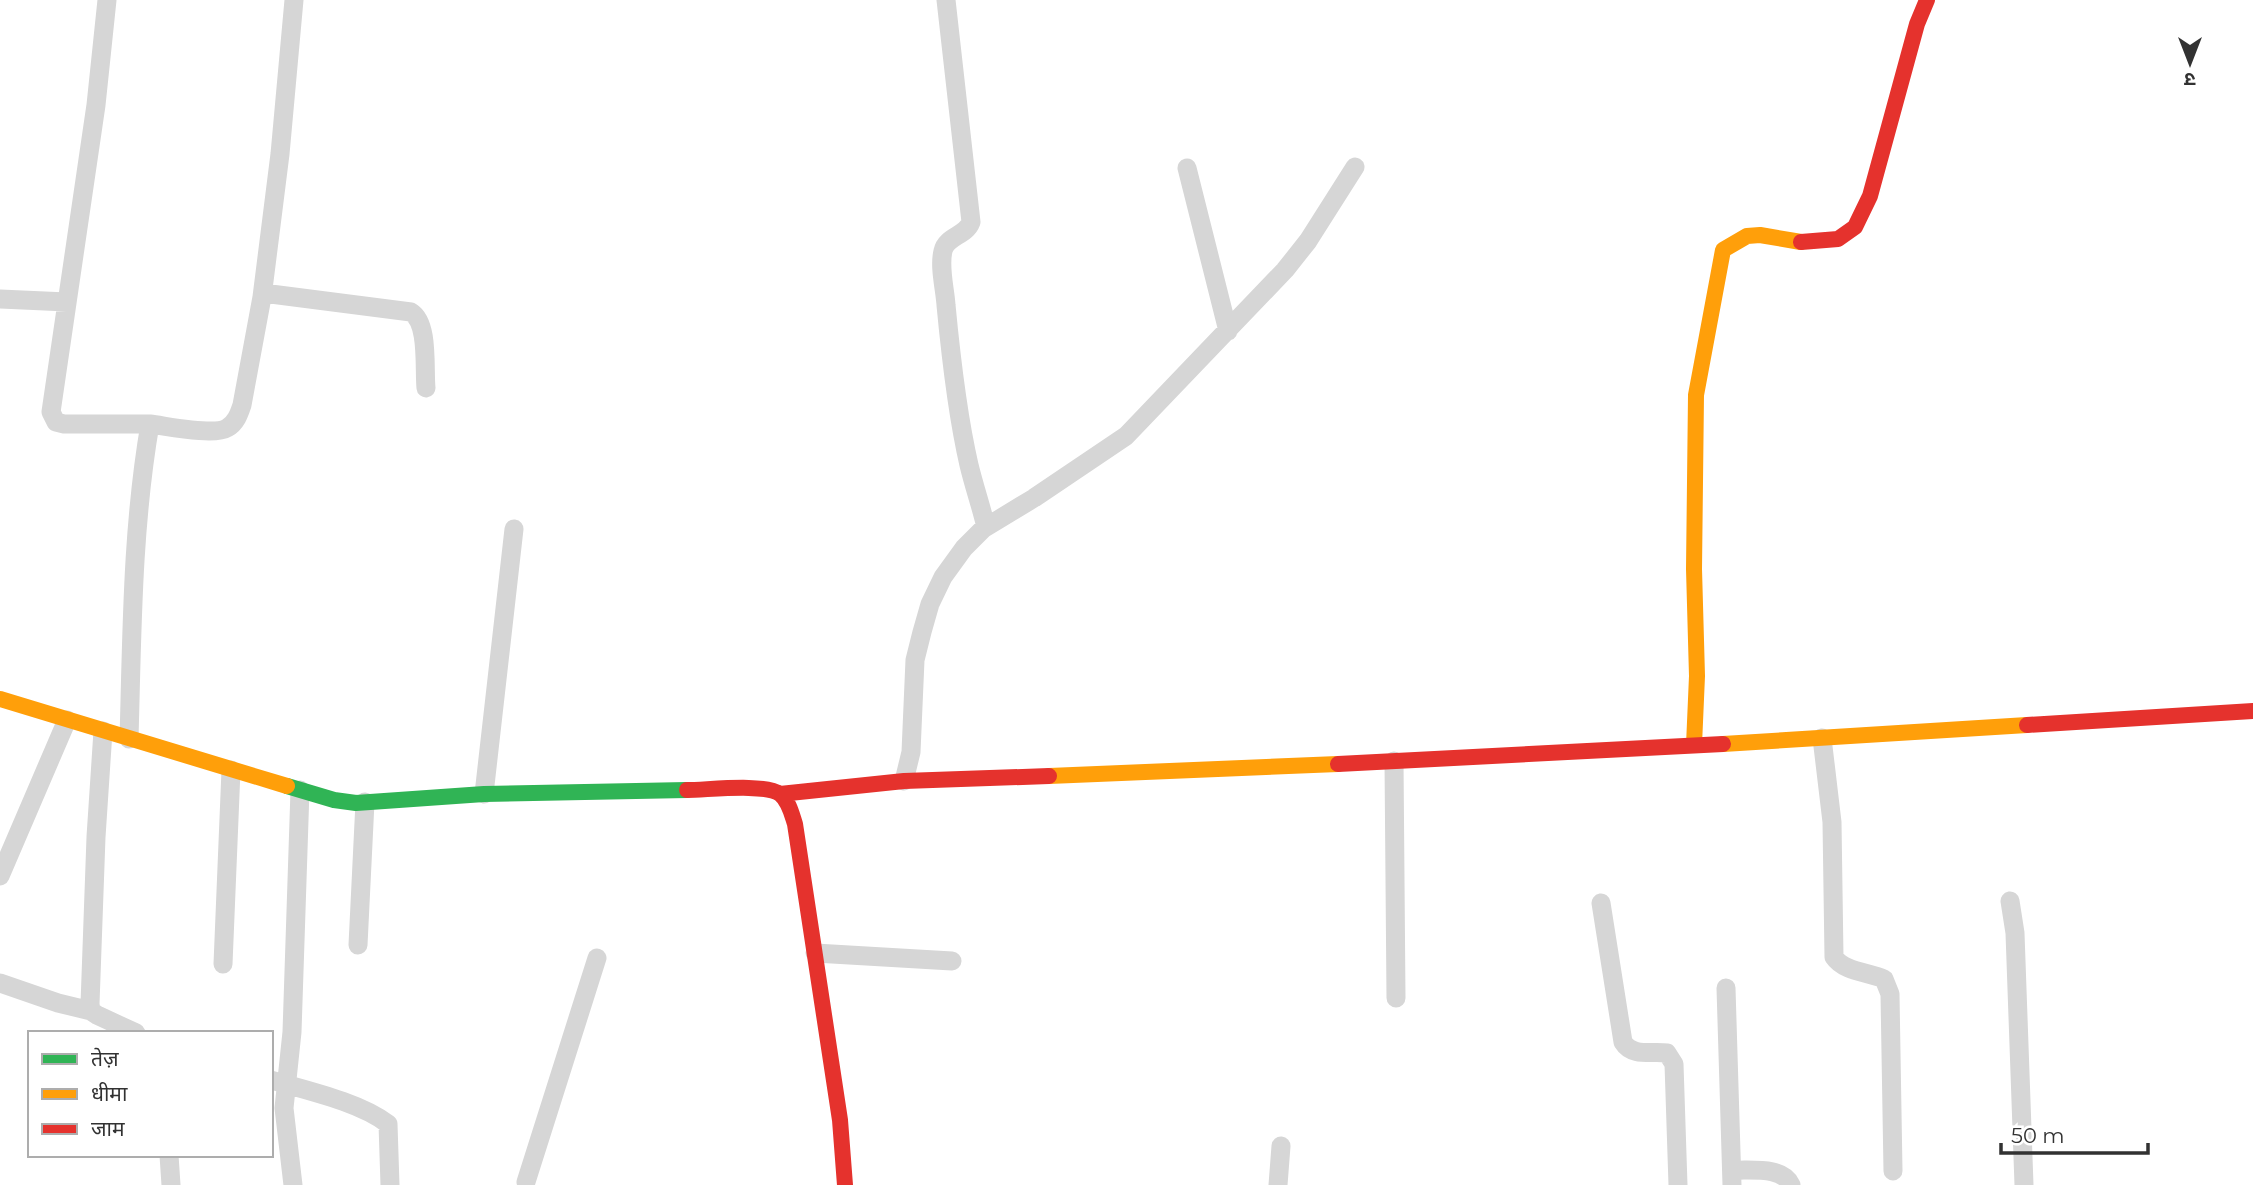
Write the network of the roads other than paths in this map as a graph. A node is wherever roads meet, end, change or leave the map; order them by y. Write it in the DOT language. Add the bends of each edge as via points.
graph roads {
  1 [pos="107,0"];
  2 [pos="294,0"];
  3 [pos="946,0"];
  4 [pos="1927,0"];
  5 [pos="1355,167"];
  6 [pos="1187,168"];
  7 [pos="263,293"];
  8 [pos="0,299"];
  9 [pos="67,302"];
  10 [pos="1228,331"];
  11 [pos="426,388"];
  12 [pos="150,424"];
  13 [pos="986,527"];
  14 [pos="514,529"];
  15 [pos="0,699"];
  16 [pos="2253,711"];
  17 [pos="67,720"];
  18 [pos="103,731"];
  19 [pos="1822,738"];
  20 [pos="129,739"];
  21 [pos="1694,745"];
  22 [pos="1394,761"];
  23 [pos="231,770"];
  24 [pos="904,781"];
  25 [pos="300,790"];
  26 [pos="484,794"];
  27 [pos="780,794"];
  28 [pos="365,802"];
  29 [pos="0,876"];
  30 [pos="2010,901"];
  31 [pos="1601,903"];
  32 [pos="358,945"];
  33 [pos="815,953"];
  34 [pos="597,958"];
  35 [pos="952,961"];
  36 [pos="223,964"];
  37 [pos="0,983"];
  38 [pos="1726,988"];
  39 [pos="1396,998"];
  40 [pos="91,1011"];
  41 [pos="132,1031"];
  42 [pos="279,1082"];
  43 [pos="1281,1146"];
  44 [pos="169,1157"];
  45 [pos="1893,1171"];
  46 [pos="1732,1177"];
  47 [pos="524,1184"];
  48 [pos="171,1185"];
  49 [pos="293,1185"];
  50 [pos="390,1185"];
  51 [pos="845,1185"];
  52 [pos="1278,1185"];
  53 [pos="1678,1185"];
  54 [pos="1791,1185"];
  55 [pos="2024,1185"];
  1 -- 9 [label="street"];
  2 -- 7 [label="street"];
  3 -- 13 [label="street" via="971,222 966,231 948,242 942,261 963,430"];
  4 -- 21 [label="street" via="1870,196 1856,227 1838,239 1808,243 1747,236 1723,250 1696,395"];
  5 -- 10 [label="street" via="1308,241"];
  6 -- 10 [label="street"];
  7 -- 11 [label="street" via="411,312 422,326"];
  7 -- 12 [label="street" via="242,405 231,425 218,431"];
  8 -- 9 [label="street"];
  9 -- 12 [label="street" via="52,407 56,422"];
  10 -- 13 [label="street" via="1126,436"];
  12 -- 20 [label="street" via="136,539"];
  13 -- 24 [label="street" via="943,577 930,604 915,660 911,752"];
  14 -- 26 [label="street"];
  15 -- 17 [label="street"];
  16 -- 19 [label="street"];
  17 -- 18 [label="street"];
  17 -- 29 [label="street"];
  18 -- 20 [label="street"];
  18 -- 40 [label="street"];
  19 -- 21 [label="street"];
  19 -- 45 [label="street" via="1832,822 1834,957 1846,967 1884,979 1890,994"];
  20 -- 23 [label="street"];
  21 -- 22 [label="street"];
  22 -- 24 [label="street"];
  22 -- 39 [label="street"];
  23 -- 25 [label="street"];
  23 -- 36 [label="street"];
  24 -- 27 [label="street"];
  25 -- 28 [label="street" via="334,800"];
  25 -- 42 [label="street" via="292,1032"];
  26 -- 27 [label="street" via="762,789"];
  26 -- 28 [label="street"];
  27 -- 33 [label="street" via="795,824"];
  28 -- 32 [label="street"];
  30 -- 55 [label="street"];
  31 -- 53 [label="street" via="1623,1042 1633,1052 1667,1053 1674,1064"];
  33 -- 35 [label="street"];
  33 -- 51 [label="street"];
  34 -- 47 [label="street"];
  37 -- 40 [label="street"];
  38 -- 46 [label="street"];
  40 -- 41 [label="street"];
  42 -- 49 [label="street"];
  42 -- 50 [label="street" via="367,1112 388,1124"];
  43 -- 52 [label="street"];
  44 -- 48 [label="street"];
  46 -- 54 [label="street" via="1773,1172 1784,1175"];
}
